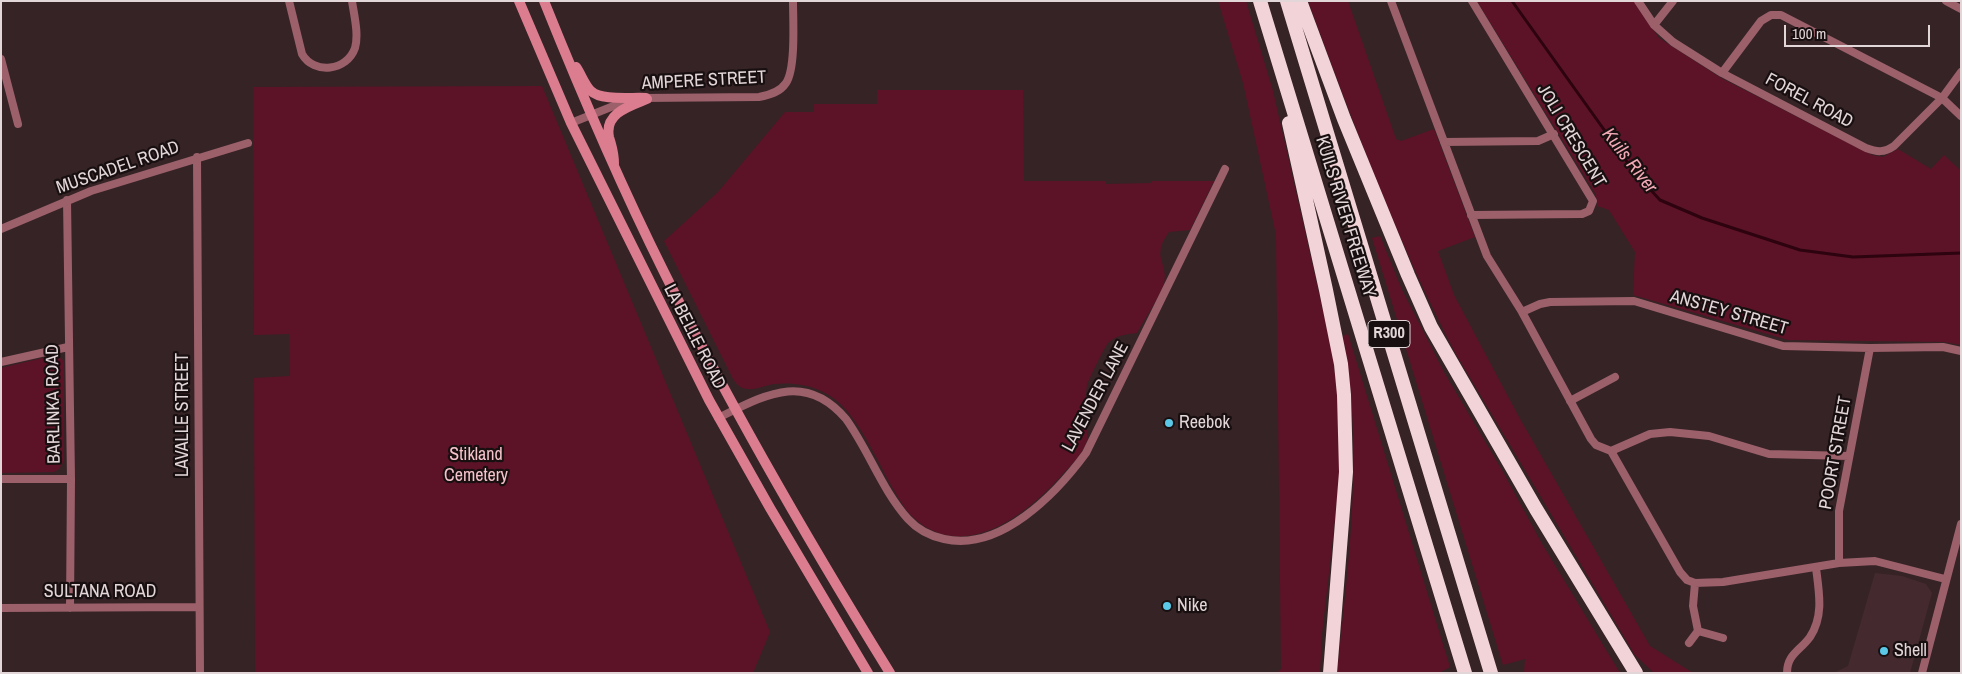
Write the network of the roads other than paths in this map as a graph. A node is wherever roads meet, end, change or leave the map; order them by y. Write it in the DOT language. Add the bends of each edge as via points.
graph roads {
  1 [pos="289,1"];
  2 [pos="352,1"];
  3 [pos="519,1"];
  4 [pos="544,1"];
  5 [pos="793,1"];
  6 [pos="1260,1"];
  7 [pos="1287,1"];
  8 [pos="1300,1"];
  9 [pos="1391,1"];
  10 [pos="1472,1"];
  11 [pos="1638,1"];
  12 [pos="1673,1"];
  13 [pos="1946,1"];
  14 [pos="1961,9"];
  15 [pos="1654,25"];
  16 [pos="1,59"];
  17 [pos="568,60"];
  18 [pos="1722,72"];
  19 [pos="1961,72"];
  20 [pos="1283,78"];
  21 [pos="648,97"];
  22 [pos="1942,98"];
  23 [pos="591,114"];
  24 [pos="1961,116"];
  25 [pos="571,123"];
  26 [pos="18,124"];
  27 [pos="1554,134"];
  28 [pos="248,142"];
  29 [pos="1444,142"];
  30 [pos="197,157"];
  31 [pos="614,166"];
  32 [pos="1225,169"];
  33 [pos="67,200"];
  34 [pos="1471,215"];
  35 [pos="1,229"];
  36 [pos="1522,312"];
  37 [pos="68,347"];
  38 [pos="1870,348"];
  39 [pos="1961,351"];
  40 [pos="1,362"];
  41 [pos="1615,377"];
  42 [pos="1570,401"];
  43 [pos="736,410"];
  44 [pos="718,418"];
  45 [pos="1611,451"];
  46 [pos="1849,456"];
  47 [pos="1,479"];
  48 [pos="71,479"];
  49 [pos="1961,524"];
  50 [pos="1839,563"];
  51 [pos="1816,568"];
  52 [pos="1945,579"];
  53 [pos="1695,583"];
  54 [pos="199,606"];
  55 [pos="1,608"];
  56 [pos="70,608"];
  57 [pos="1698,631"];
  58 [pos="1723,638"];
  59 [pos="1690,642"];
  60 [pos="1463,667"];
  61 [pos="1490,670"];
  62 [pos="200,673"];
  63 [pos="868,673"];
  64 [pos="890,673"];
  65 [pos="1330,673"];
  66 [pos="1636,673"];
  67 [pos="1787,673"];
  68 [pos="1922,673"];
  1 -- 2 [label="street" via="302,54 312,65 328,68 346,61 355,48 357,40"];
  3 -- 25 [label="main road, LA BELLE ROAD"];
  4 -- 17 [label="main road, LA BELLE ROAD"];
  5 -- 21 [label="street, AMPERE STREET" via="792,63 786,83 776,92 759,97"];
  6 -- 20 [label="highway, KUILS RIVER FREEWAY / R300"];
  7 -- 61 [label="highway, KUILS RIVER FREEWAY / R300"];
  8 -- 66 [label="highway" via="1358,154 1432,327 1536,509"];
  9 -- 29 [label="street"];
  10 -- 27 [label="street, JOLI CRESCENT"];
  11 -- 15 [label="street, FOREL ROAD"];
  12 -- 15 [label="street"];
  13 -- 14 [label="street"];
  15 -- 18 [label="street, FOREL ROAD" via="1673,42"];
  16 -- 26 [label="street"];
  17 -- 21 [label="main road" via="595,94"];
  17 -- 23 [label="main road, LA BELLE ROAD"];
  18 -- 22 [label="street, FOREL ROAD" via="1877,152 1894,146"];
  18 -- 22 [label="street" via="1761,21 1771,15 1781,15"];
  19 -- 22 [label="street, FOREL ROAD"];
  20 -- 60 [label="highway, KUILS RIVER FREEWAY / R300"];
  20 -- 65 [label="highway" via="1286,112 1326,290 1344,395 1346,472"];
  21 -- 23 [label="street, AMPERE STREET" via="624,101"];
  21 -- 31 [label="main road" via="618,112 613,118 608,130 614,150"];
  22 -- 24 [label="street"];
  23 -- 25 [label="street, AMPERE STREET"];
  23 -- 31 [label="main road, LA BELLE ROAD"];
  25 -- 44 [label="main road, LA BELLE ROAD"];
  27 -- 29 [label="street" via="1538,141"];
  27 -- 34 [label="street, JOLI CRESCENT" via="1592,196 1593,204 1589,211 1582,214"];
  28 -- 30 [label="street, MUSCADEL ROAD"];
  29 -- 34 [label="street"];
  30 -- 33 [label="street, MUSCADEL ROAD"];
  30 -- 54 [label="street, LAVALLE STREET"];
  31 -- 43 [label="main road, LA BELLE ROAD" via="663,271"];
  32 -- 43 [label="street, LAVENDER LANE" via="1086,453 1065,480 1003,530 984,538 960,541 935,537 915,526 902,512 846,419 818,397 792,391 777,392"];
  33 -- 35 [label="street, MUSCADEL ROAD"];
  33 -- 37 [label="street, BARLINKA ROAD"];
  34 -- 36 [label="street" via="1492,266"];
  36 -- 38 [label="street, ANSTEY STREET" via="1550,302 1634,301 1783,346"];
  36 -- 42 [label="street"];
  37 -- 40 [label="street"];
  37 -- 48 [label="street, BARLINKA ROAD"];
  38 -- 39 [label="street, ANSTEY STREET"];
  38 -- 46 [label="street, POORT STREET"];
  41 -- 42 [label="street"];
  42 -- 45 [label="street" via="1590,439"];
  43 -- 44 [label="street, LAVENDER LANE"];
  43 -- 64 [label="main road, LA BELLE ROAD"];
  44 -- 63 [label="main road, LA BELLE ROAD"];
  45 -- 46 [label="street" via="1650,434 1670,432 1709,436 1769,454"];
  45 -- 53 [label="street" via="1675,566 1687,580"];
  46 -- 50 [label="street, POORT STREET" via="1839,512"];
  47 -- 48 [label="street"];
  48 -- 56 [label="street, BARLINKA ROAD"];
  49 -- 52 [label="street"];
  50 -- 51 [label="street"];
  50 -- 52 [label="street" via="1882,562"];
  51 -- 53 [label="street"];
  51 -- 67 [label="street" via="1820,606 1818,619 1810,636 1788,660"];
  52 -- 68 [label="street"];
  53 -- 57 [label="street" via="1693,606"];
  54 -- 56 [label="street, SULTANA ROAD"];
  54 -- 62 [label="street, LAVALLE STREET"];
  55 -- 56 [label="street, SULTANA ROAD"];
  57 -- 58 [label="street"];
  57 -- 59 [label="street"];
}
